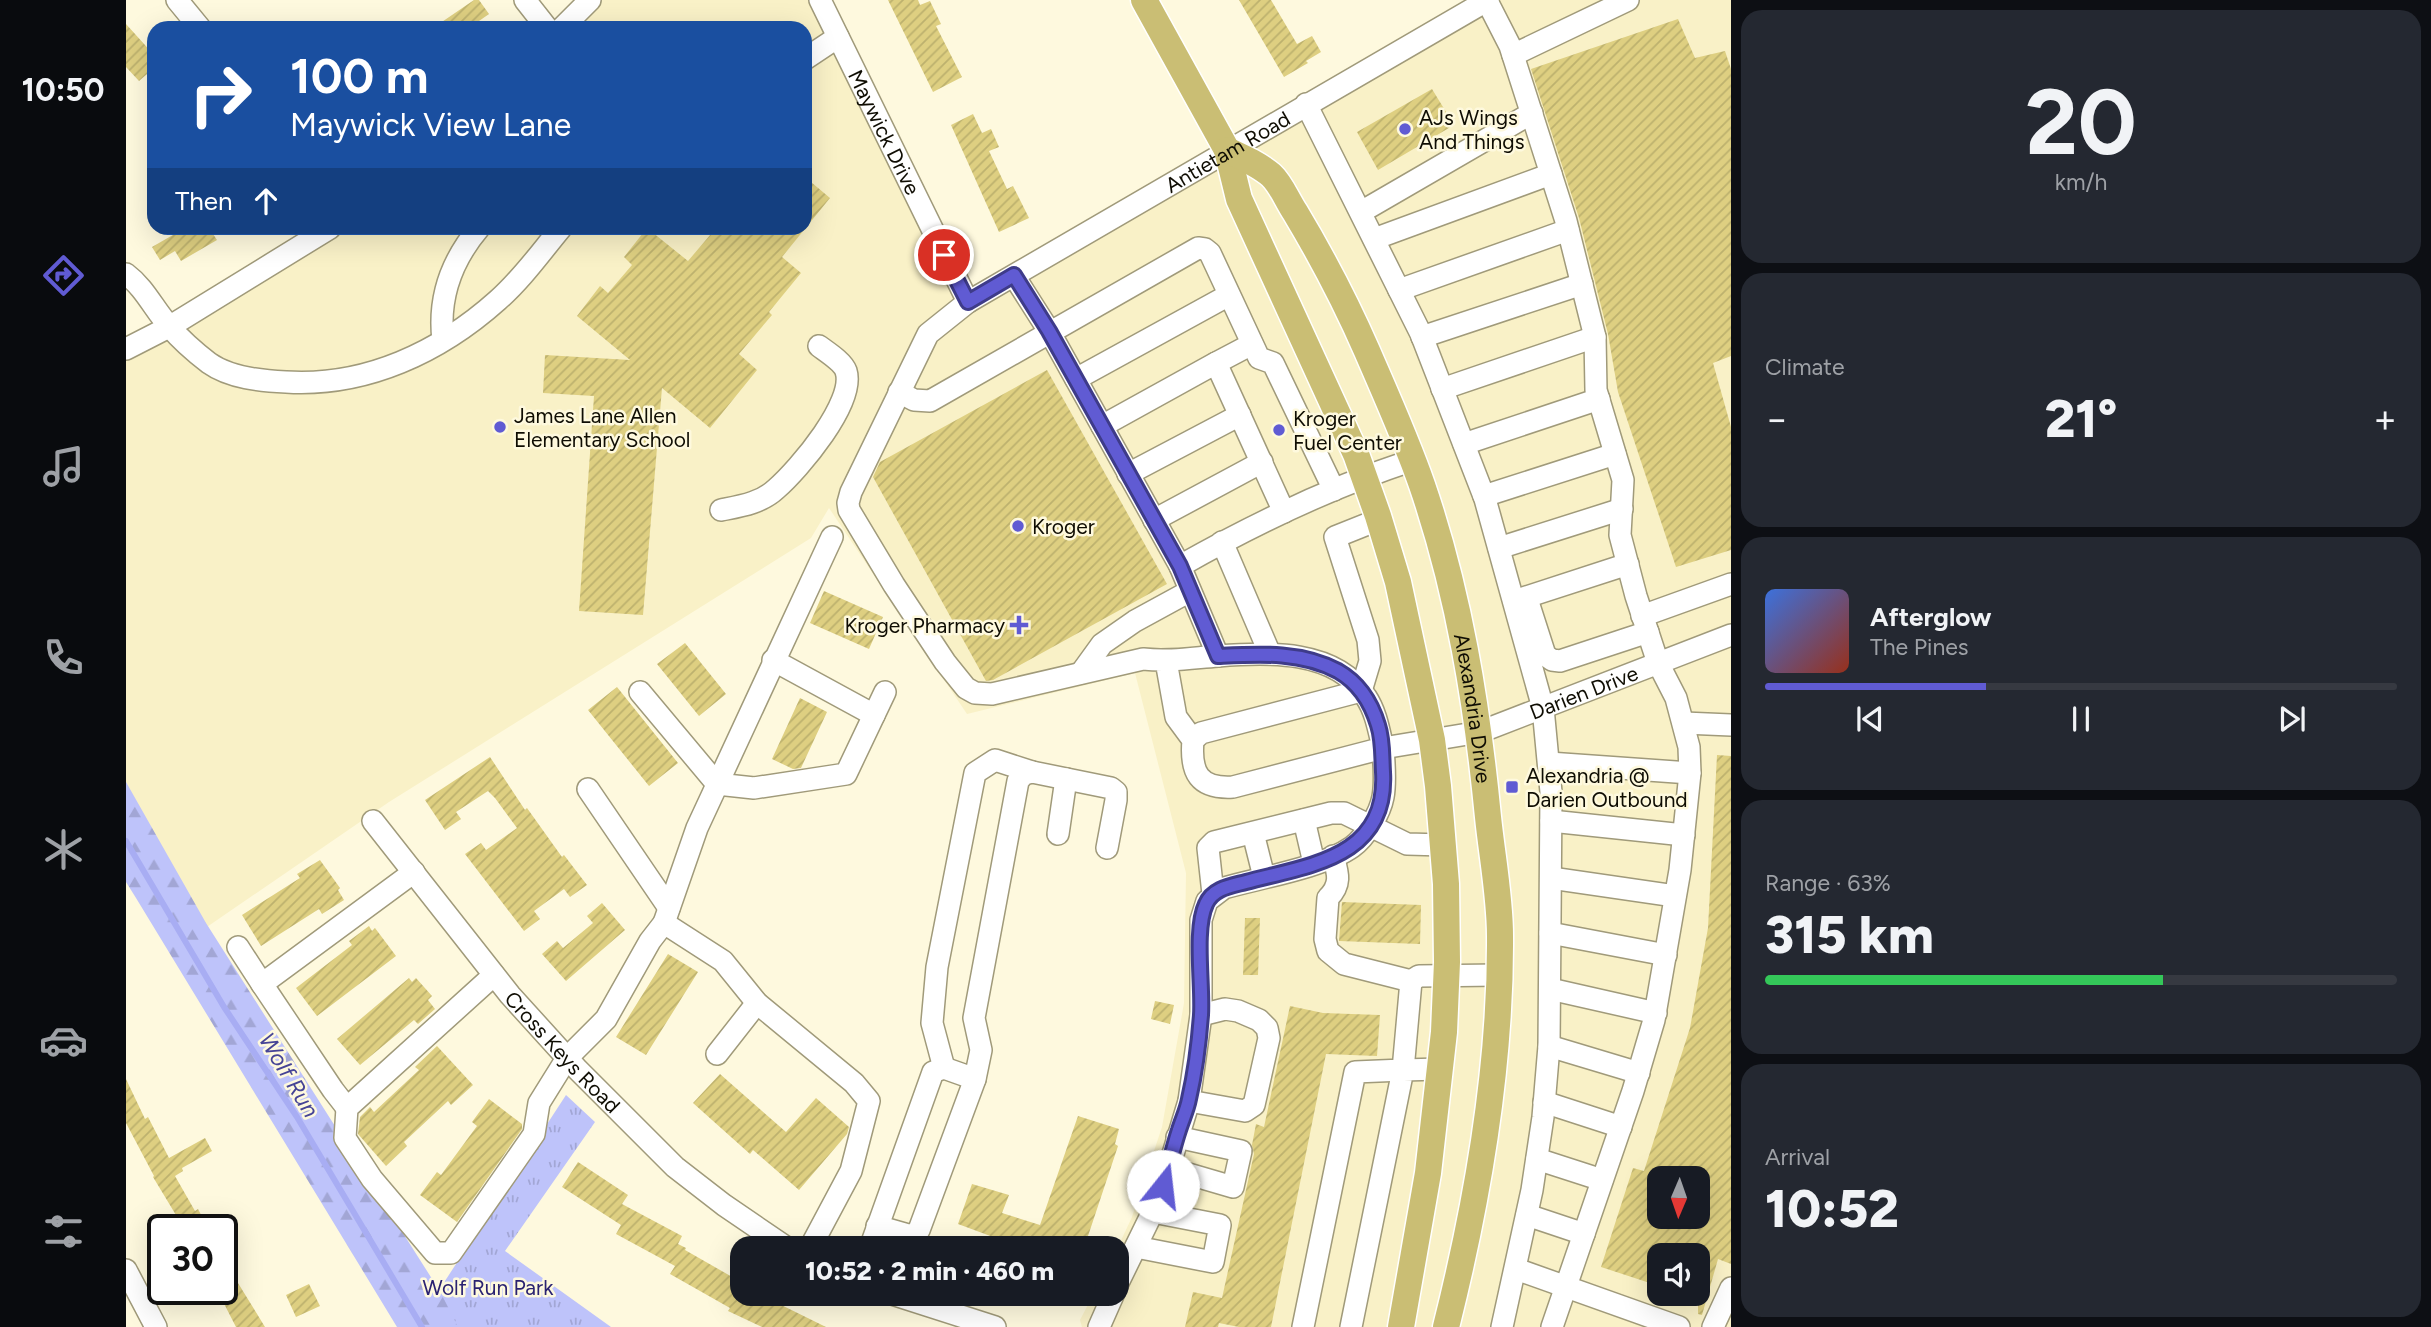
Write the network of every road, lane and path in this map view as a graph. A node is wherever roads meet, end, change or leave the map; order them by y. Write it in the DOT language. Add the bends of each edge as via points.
graph roads {
  1 [pos="177,0"];
  2 [pos="525,0"];
  3 [pos="590,0"];
  4 [pos="820,0"];
  5 [pos="1144,0"];
  6 [pos="1487,0"];
  7 [pos="1628,0"];
  8 [pos="194,21"];
  9 [pos="542,21"];
  10 [pos="569,21"];
  11 [pos="838,37"];
  12 [pos="812,53"];
  13 [pos="1513,55"];
  14 [pos="1306,104"];
  15 [pos="1532,114"];
  16 [pos="1227,150"];
  17 [pos="1551,174"];
  18 [pos="1362,212"];
  19 [pos="1568,230"];
  20 [pos="320,235"];
  21 [pos="473,235"];
  22 [pos="555,235"];
  23 [pos="1374,239"];
  24 [pos="126,274"];
  25 [pos="1014,275"];
  26 [pos="1582,284"];
  27 [pos="1399,290"];
  28 [pos="1229,295"];
  29 [pos="968,302"];
  30 [pos="169,327"];
  31 [pos="1049,331"];
  32 [pos="1422,337"];
  33 [pos="1595,337"];
  34 [pos="443,340"];
  35 [pos="1252,344"];
  36 [pos="819,345"];
  37 [pos="126,349"];
  38 [pos="1216,363"];
  39 [pos="1076,379"];
  40 [pos="1442,389"];
  41 [pos="899,393"];
  42 [pos="1599,400"];
  43 [pos="1240,415"];
  44 [pos="1102,426"];
  45 [pos="1464,444"];
  46 [pos="1615,454"];
  47 [pos="1413,460"];
  48 [pos="1262,462"];
  49 [pos="1128,474"];
  50 [pos="1364,476"];
  51 [pos="1334,490"];
  52 [pos="1484,496"];
  53 [pos="721,509"];
  54 [pos="1622,509"];
  55 [pos="1284,512"];
  56 [pos="1380,519"];
  57 [pos="1154,520"];
  58 [pos="832,537"];
  59 [pos="1222,542"];
  60 [pos="1499,548"];
  61 [pos="1628,564"];
  62 [pos="1180,566"];
  63 [pos="1731,584"];
  64 [pos="1190,591"];
  65 [pos="1520,599"];
  66 [pos="1645,624"];
  67 [pos="1731,635"];
  68 [pos="1270,654"];
  69 [pos="1218,656"];
  70 [pos="773,660"];
  71 [pos="1166,661"];
  72 [pos="1658,663"];
  73 [pos="1081,673"];
  74 [pos="1361,691"];
  75 [pos="640,692"];
  76 [pos="885,692"];
  77 [pos="1543,708"];
  78 [pos="874,715"];
  79 [pos="1684,723"];
  80 [pos="1731,725"];
  81 [pos="1480,732"];
  82 [pos="1193,740"];
  83 [pos="1432,740"];
  84 [pos="1383,748"];
  85 [pos="1549,763"];
  86 [pos="1032,772"];
  87 [pos="1690,773"];
  88 [pos="1066,779"];
  89 [pos="716,784"];
  90 [pos="588,789"];
  91 [pos="1304,820"];
  92 [pos="373,821"];
  93 [pos="1551,821"];
  94 [pos="1371,824"];
  95 [pos="1253,833"];
  96 [pos="1058,834"];
  97 [pos="1684,835"];
  98 [pos="1443,845"];
  99 [pos="1107,848"];
  100 [pos="1324,860"];
  101 [pos="414,872"];
  102 [pos="1264,877"];
  103 [pos="1551,878"];
  104 [pos="1213,894"];
  105 [pos="1675,896"];
  106 [pos="667,916"];
  107 [pos="1550,933"];
  108 [pos="238,947"];
  109 [pos="1665,955"];
  110 [pos="494,975"];
  111 [pos="1447,975"];
  112 [pos="1498,975"];
  113 [pos="1411,981"];
  114 [pos="262,984"];
  115 [pos="1550,989"];
  116 [pos="757,1003"];
  117 [pos="1656,1013"];
  118 [pos="1201,1015"];
  119 [pos="1549,1046"];
  120 [pos="717,1054"];
  121 [pos="567,1058"];
  122 [pos="944,1068"];
  123 [pos="1440,1069"];
  124 [pos="1403,1070"];
  125 [pos="1639,1073"];
  126 [pos="975,1079"];
  127 [pos="1189,1101"];
  128 [pos="1544,1102"];
  129 [pos="347,1108"];
  130 [pos="1621,1127"];
  131 [pos="1177,1136"];
  132 [pos="1537,1159"];
  133 [pos="1168,1168"];
  134 [pos="1602,1180"];
  135 [pos="1153,1212"];
  136 [pos="1527,1215"];
  137 [pos="877,1226"];
  138 [pos="1584,1234"];
  139 [pos="769,1236"];
  140 [pos="816,1236"];
  141 [pos="874,1236"];
  142 [pos="1136,1247"];
  143 [pos="1129,1261"];
  144 [pos="1516,1269"];
  145 [pos="126,1270"];
  146 [pos="1566,1287"];
  147 [pos="1731,1288"];
  148 [pos="930,1306"];
  149 [pos="1109,1306"];
  150 [pos="156,1327"];
  151 [pos="995,1327"];
  152 [pos="1100,1327"];
  153 [pos="1303,1327"];
  154 [pos="1351,1327"];
  155 [pos="1401,1327"];
  156 [pos="1446,1327"];
  157 [pos="1502,1327"];
  158 [pos="1552,1327"];
  159 [pos="1679,1327"];
  160 [pos="1713,1327"];
  1 -- 8 [label="street"];
  2 -- 9 [label="street"];
  3 -- 10 [label="street"];
  4 -- 11 [label="street, Maywick Drive"];
  5 -- 16 [label="main road"];
  6 -- 13 [label="street"];
  6 -- 14 [label="street, Antietam Road"];
  7 -- 13 [label="street"];
  11 -- 12 [label="street"];
  11 -- 29 [label="street, Maywick Drive"];
  13 -- 15 [label="street"];
  14 -- 16 [label="street, Antietam Road"];
  14 -- 18 [label="street"];
  15 -- 17 [label="street"];
  15 -- 18 [label="street"];
  16 -- 25 [label="street, Antietam Road"];
  16 -- 47 [label="main road, Alexandria Drive" via="1273,177 1318,250"];
  16 -- 50 [label="main road" via="1239,199"];
  17 -- 19 [label="street"];
  17 -- 23 [label="street"];
  18 -- 23 [label="street"];
  19 -- 26 [label="street"];
  19 -- 27 [label="street"];
  20 -- 30 [label="street"];
  21 -- 34 [label="street" via="451,271 441,319"];
  22 -- 34 [label="street" via="500,299"];
  23 -- 27 [label="street"];
  24 -- 30 [label="street" via="149,296"];
  25 -- 29 [label="street, Antietam Road"];
  25 -- 31 [label="street"];
  26 -- 32 [label="street"];
  26 -- 33 [label="street"];
  27 -- 32 [label="street"];
  28 -- 31 [label="street" via="1210,253 1198,248"];
  28 -- 35 [label="street"];
  28 -- 39 [label="street"];
  29 -- 41 [label="street, Antietam Road" via="928,334"];
  30 -- 34 [label="street" via="222,370 252,379 294,383 393,368"];
  30 -- 37 [label="street"];
  31 -- 39 [label="street"];
  31 -- 41 [label="street" via="930,401"];
  32 -- 40 [label="street"];
  33 -- 40 [label="street"];
  33 -- 42 [label="street"];
  35 -- 38 [label="street"];
  35 -- 51 [label="street" via="1259,358 1273,363"];
  36 -- 53 [label="street" via="845,368 848,384 818,442 775,490 749,505"];
  38 -- 43 [label="street"];
  38 -- 44 [label="street"];
  39 -- 44 [label="street"];
  40 -- 45 [label="street"];
  41 -- 73 [label="street, Antietam Road" via="848,503 901,596 945,663 975,693 992,694"];
  42 -- 45 [label="street"];
  42 -- 46 [label="street"];
  43 -- 48 [label="street"];
  43 -- 49 [label="street"];
  44 -- 49 [label="street"];
  45 -- 52 [label="street"];
  46 -- 52 [label="street"];
  46 -- 54 [label="street" via="1623,480"];
  47 -- 50 [label="street"];
  47 -- 81 [label="main road, Alexandria Drive" via="1460,621"];
  48 -- 55 [label="street"];
  48 -- 57 [label="street"];
  49 -- 57 [label="street"];
  50 -- 51 [label="street"];
  50 -- 56 [label="main road"];
  51 -- 55 [label="street"];
  52 -- 60 [label="street"];
  54 -- 60 [label="street"];
  54 -- 61 [label="street" via="1620,535"];
  55 -- 59 [label="street"];
  56 -- 74 [label="street" via="1335,537 1368,640 1370,661"];
  56 -- 83 [label="main road"];
  57 -- 62 [label="street"];
  58 -- 70 [label="street"];
  59 -- 62 [label="street"];
  59 -- 68 [label="street"];
  60 -- 65 [label="street"];
  61 -- 65 [label="street"];
  61 -- 66 [label="street"];
  62 -- 64 [label="street"];
  63 -- 66 [label="street"];
  64 -- 69 [label="street"];
  64 -- 73 [label="street" via="1102,644"];
  65 -- 66 [label="street" via="1545,655 1552,660 1560,661"];
  65 -- 77 [label="street"];
  66 -- 72 [label="street"];
  67 -- 72 [label="street, Darien Drive"];
  68 -- 69 [label="street"];
  68 -- 74 [label="street" via="1303,657 1328,666 1351,678"];
  69 -- 71 [label="street"];
  70 -- 78 [label="street"];
  70 -- 89 [label="street"];
  71 -- 73 [label="street" via="1143,659"];
  71 -- 82 [label="street" via="1176,717"];
  72 -- 77 [label="street, Darien Drive"];
  72 -- 79 [label="street"];
  74 -- 82 [label="street" via="1201,733"];
  74 -- 84 [label="street" via="1378,724"];
  75 -- 89 [label="street"];
  76 -- 78 [label="street"];
  77 -- 81 [label="street, Darien Drive"];
  77 -- 85 [label="street"];
  78 -- 89 [label="street" via="846,774 754,788"];
  79 -- 80 [label="street"];
  79 -- 87 [label="street"];
  81 -- 83 [label="street, Darien Drive"];
  81 -- 112 [label="main road, Alexandria Drive" via="1500,934"];
  82 -- 84 [label="street, Darien Drive" via="1197,774 1205,784 1220,787"];
  83 -- 84 [label="street, Darien Drive"];
  83 -- 98 [label="main road"];
  84 -- 94 [label="street" via="1383,795"];
  85 -- 87 [label="street"];
  85 -- 93 [label="street"];
  86 -- 88 [label="street"];
  86 -- 122 [label="street" via="995,760 975,773 937,967 932,1023"];
  86 -- 126 [label="street" via="1018,781 1002,864 974,1018 981,1050"];
  87 -- 97 [label="street"];
  88 -- 96 [label="street"];
  88 -- 99 [label="street" via="1116,792"];
  89 -- 106 [label="street"];
  90 -- 106 [label="street"];
  91 -- 94 [label="street" via="1344,813"];
  91 -- 95 [label="street"];
  91 -- 100 [label="street"];
  92 -- 101 [label="street, Cross Keys Road"];
  93 -- 97 [label="street"];
  93 -- 103 [label="street"];
  94 -- 98 [label="street" via="1407,844"];
  94 -- 100 [label="street" via="1355,846"];
  95 -- 102 [label="street"];
  95 -- 104 [label="street" via="1214,842 1208,848"];
  97 -- 105 [label="street"];
  98 -- 111 [label="main road"];
  100 -- 102 [label="street"];
  100 -- 113 [label="street" via="1339,880 1328,898 1328,951 1345,964"];
  101 -- 110 [label="street, Cross Keys Road"];
  101 -- 114 [label="street"];
  102 -- 104 [label="street"];
  103 -- 105 [label="street"];
  103 -- 107 [label="street"];
  104 -- 118 [label="street" via="1201,920"];
  105 -- 109 [label="street"];
  106 -- 116 [label="street" via="723,961"];
  106 -- 121 [label="street" via="606,1019"];
  107 -- 109 [label="street"];
  107 -- 115 [label="street"];
  108 -- 114 [label="street"];
  109 -- 117 [label="street"];
  110 -- 121 [label="street, Cross Keys Road"];
  110 -- 129 [label="street"];
  111 -- 112 [label="street"];
  111 -- 113 [label="street" via="1419,976"];
  111 -- 123 [label="main road"];
  112 -- 156 [label="main road, Alexandria Drive" via="1485,1140 1464,1258"];
  113 -- 124 [label="street"];
  114 -- 129 [label="street"];
  115 -- 117 [label="street"];
  115 -- 119 [label="street"];
  116 -- 120 [label="street"];
  116 -- 140 [label="street" via="854,1083 869,1101 851,1171"];
  117 -- 125 [label="street"];
  118 -- 127 [label="street"];
  118 -- 127 [label="street" via="1238,1011 1259,1020 1269,1038 1254,1105 1245,1111"];
  119 -- 125 [label="street"];
  119 -- 128 [label="street"];
  121 -- 129 [label="street" via="538,1103 534,1134 451,1253 435,1252 372,1179 345,1138"];
  121 -- 139 [label="street, Cross Keys Road" via="676,1167"];
  122 -- 126 [label="street"];
  122 -- 137 [label="street" via="933,1072"];
  123 -- 124 [label="street"];
  123 -- 155 [label="main road" via="1428,1173"];
  124 -- 153 [label="street" via="1355,1072"];
  124 -- 154 [label="street"];
  125 -- 130 [label="street"];
  126 -- 137 [label="street" via="919,1230 912,1236"];
  127 -- 131 [label="street"];
  128 -- 130 [label="street"];
  128 -- 132 [label="street"];
  130 -- 134 [label="street"];
  131 -- 133 [label="street"];
  131 -- 133 [label="street" via="1241,1151 1233,1187"];
  132 -- 134 [label="street"];
  132 -- 136 [label="street"];
  133 -- 135 [label="street"];
  134 -- 138 [label="street"];
  135 -- 142 [label="street"];
  135 -- 142 [label="street" via="1220,1225 1213,1262"];
  136 -- 138 [label="street"];
  136 -- 144 [label="street"];
  137 -- 141 [label="street"];
  138 -- 146 [label="street"];
  142 -- 143 [label="street"];
  144 -- 146 [label="street"];
  144 -- 157 [label="street"];
  145 -- 150 [label="street"];
  146 -- 158 [label="street"];
  146 -- 159 [label="street"];
  147 -- 160 [label="street"];
  148 -- 151 [label="street"];
  149 -- 152 [label="street"];
}
